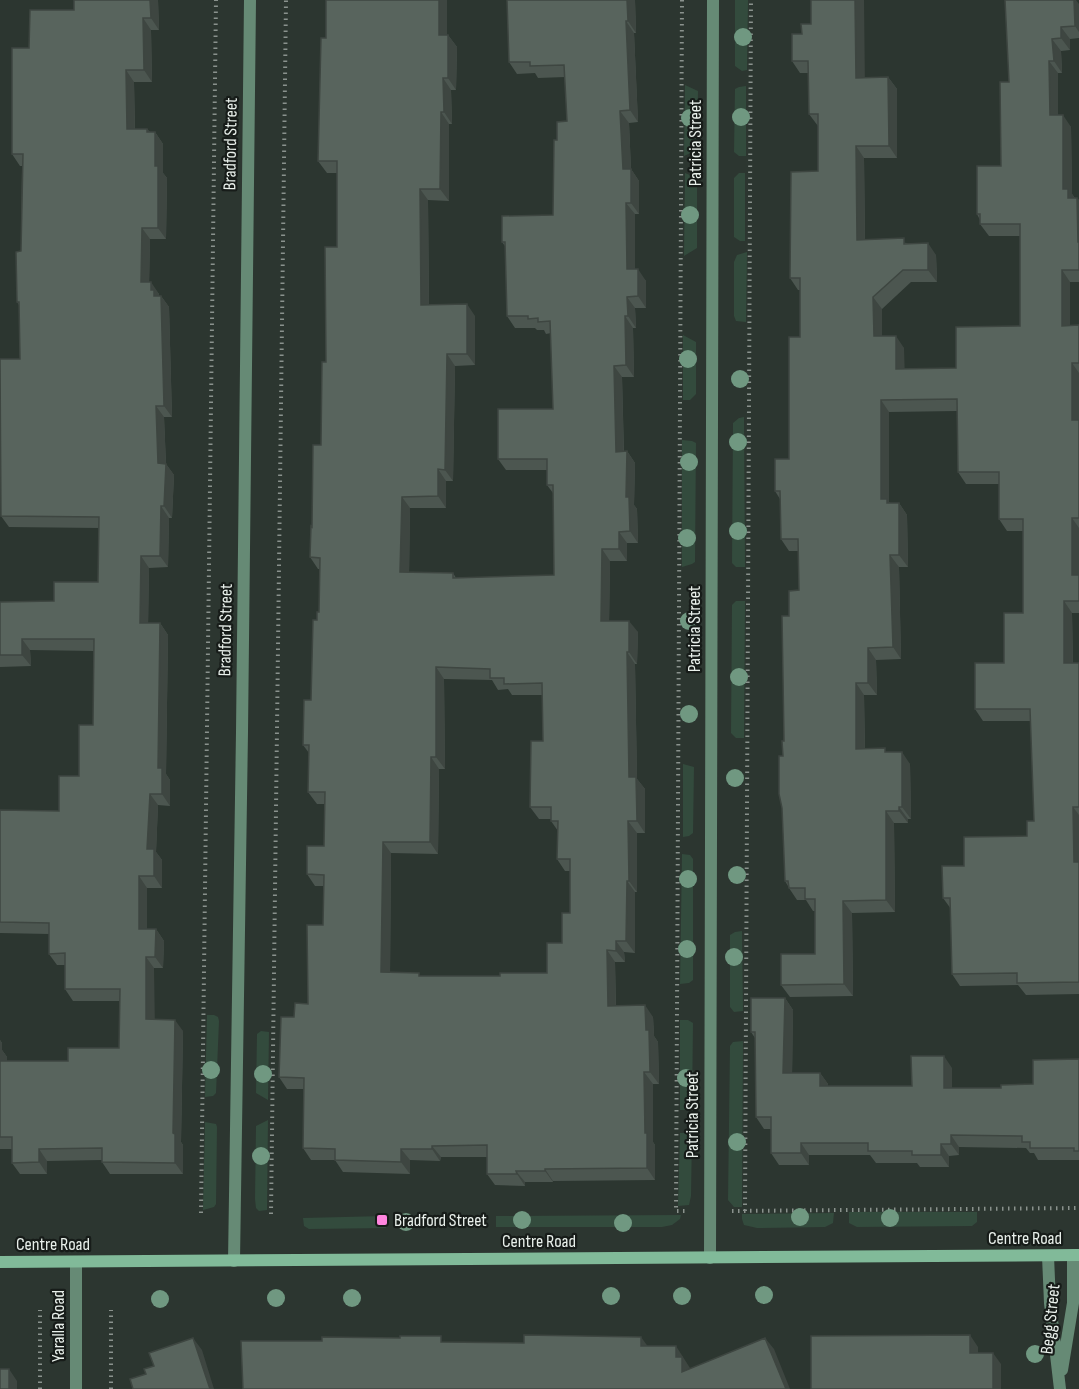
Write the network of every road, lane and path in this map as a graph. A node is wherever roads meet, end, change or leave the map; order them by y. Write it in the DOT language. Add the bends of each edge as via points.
graph roads {
  1 [pos="216,0"];
  2 [pos="250,0"];
  3 [pos="286,0"];
  4 [pos="713,0"];
  5 [pos="751,0"];
  6 [pos="745,1211"];
  7 [pos="201,1214"];
  8 [pos="271,1214"];
  9 [pos="1048,1256"];
  10 [pos="1076,1256"];
  11 [pos="710,1258"];
  12 [pos="234,1261"];
  13 [pos="0,1262"];
  14 [pos="76,1262"];
  15 [pos="40,1310"];
  16 [pos="111,1310"];
  17 [pos="1060,1388"];
  18 [pos="40,1389"];
  19 [pos="76,1389"];
  20 [pos="111,1389"];
  1 -- 7 [label="path"];
  2 -- 12 [label="street, Bradford Street"];
  3 -- 8 [label="path"];
  4 -- 11 [label="street, Patricia Street"];
  5 -- 6 [label="path"];
  9 -- 10 [label="main road, Centre Road"];
  9 -- 11 [label="main road, Centre Road"];
  9 -- 17 [label="street, Begg Street"];
  10 -- 17 [label="street, Begg Street"];
  11 -- 12 [label="main road, Centre Road"];
  12 -- 14 [label="main road, Centre Road"];
  13 -- 14 [label="main road, Centre Road"];
  14 -- 19 [label="street, Yaralla Road"];
  15 -- 18 [label="path"];
  16 -- 20 [label="path"];
}
